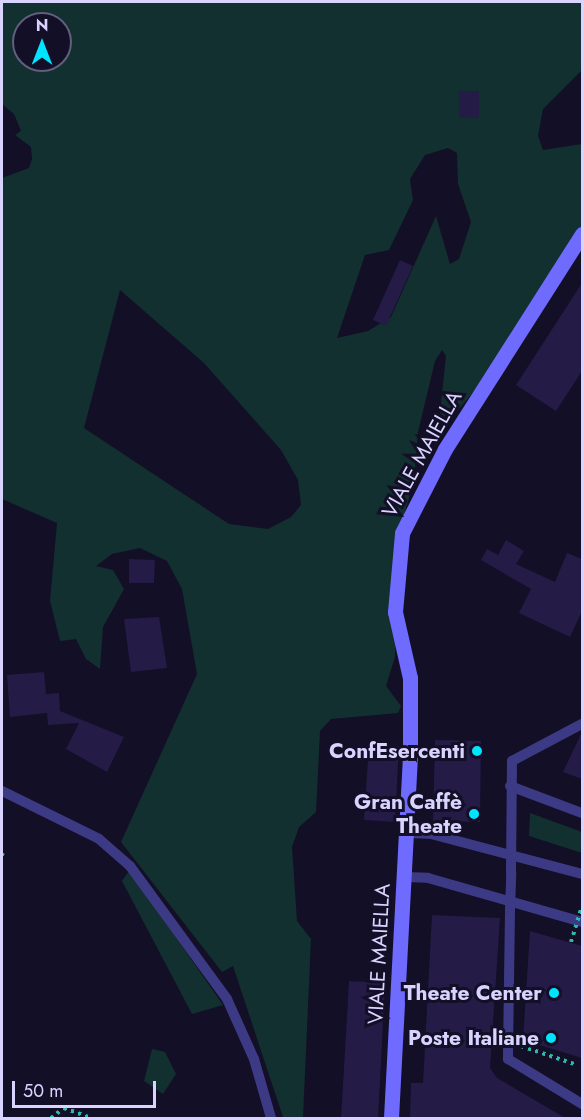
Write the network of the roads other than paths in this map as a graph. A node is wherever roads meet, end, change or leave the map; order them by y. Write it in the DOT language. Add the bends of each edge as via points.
graph roads {
  1 [pos="582,234"];
  2 [pos="582,724"];
  3 [pos="510,786"];
  4 [pos="2,791"];
  5 [pos="582,813"];
  6 [pos="406,833"];
  7 [pos="511,855"];
  8 [pos="582,874"];
  9 [pos="404,877"];
  10 [pos="582,922"];
  11 [pos="582,1104"];
  12 [pos="272,1119"];
  13 [pos="390,1119"];
  1 -- 6 [label="main road, VIALE MAIELLA" via="445,449 402,533 394,612 410,678"];
  2 -- 3 [label="lane" via="512,761"];
  3 -- 5 [label="lane"];
  3 -- 7 [label="lane"];
  4 -- 12 [label="lane" via="99,839 130,866 227,999 254,1059"];
  6 -- 7 [label="lane"];
  6 -- 9 [label="main road, VIALE MAIELLA"];
  7 -- 8 [label="lane"];
  7 -- 11 [label="lane, bridge" via="508,1059"];
  9 -- 10 [label="lane" via="428,878"];
  9 -- 13 [label="main road, VIALE MAIELLA"];
}
